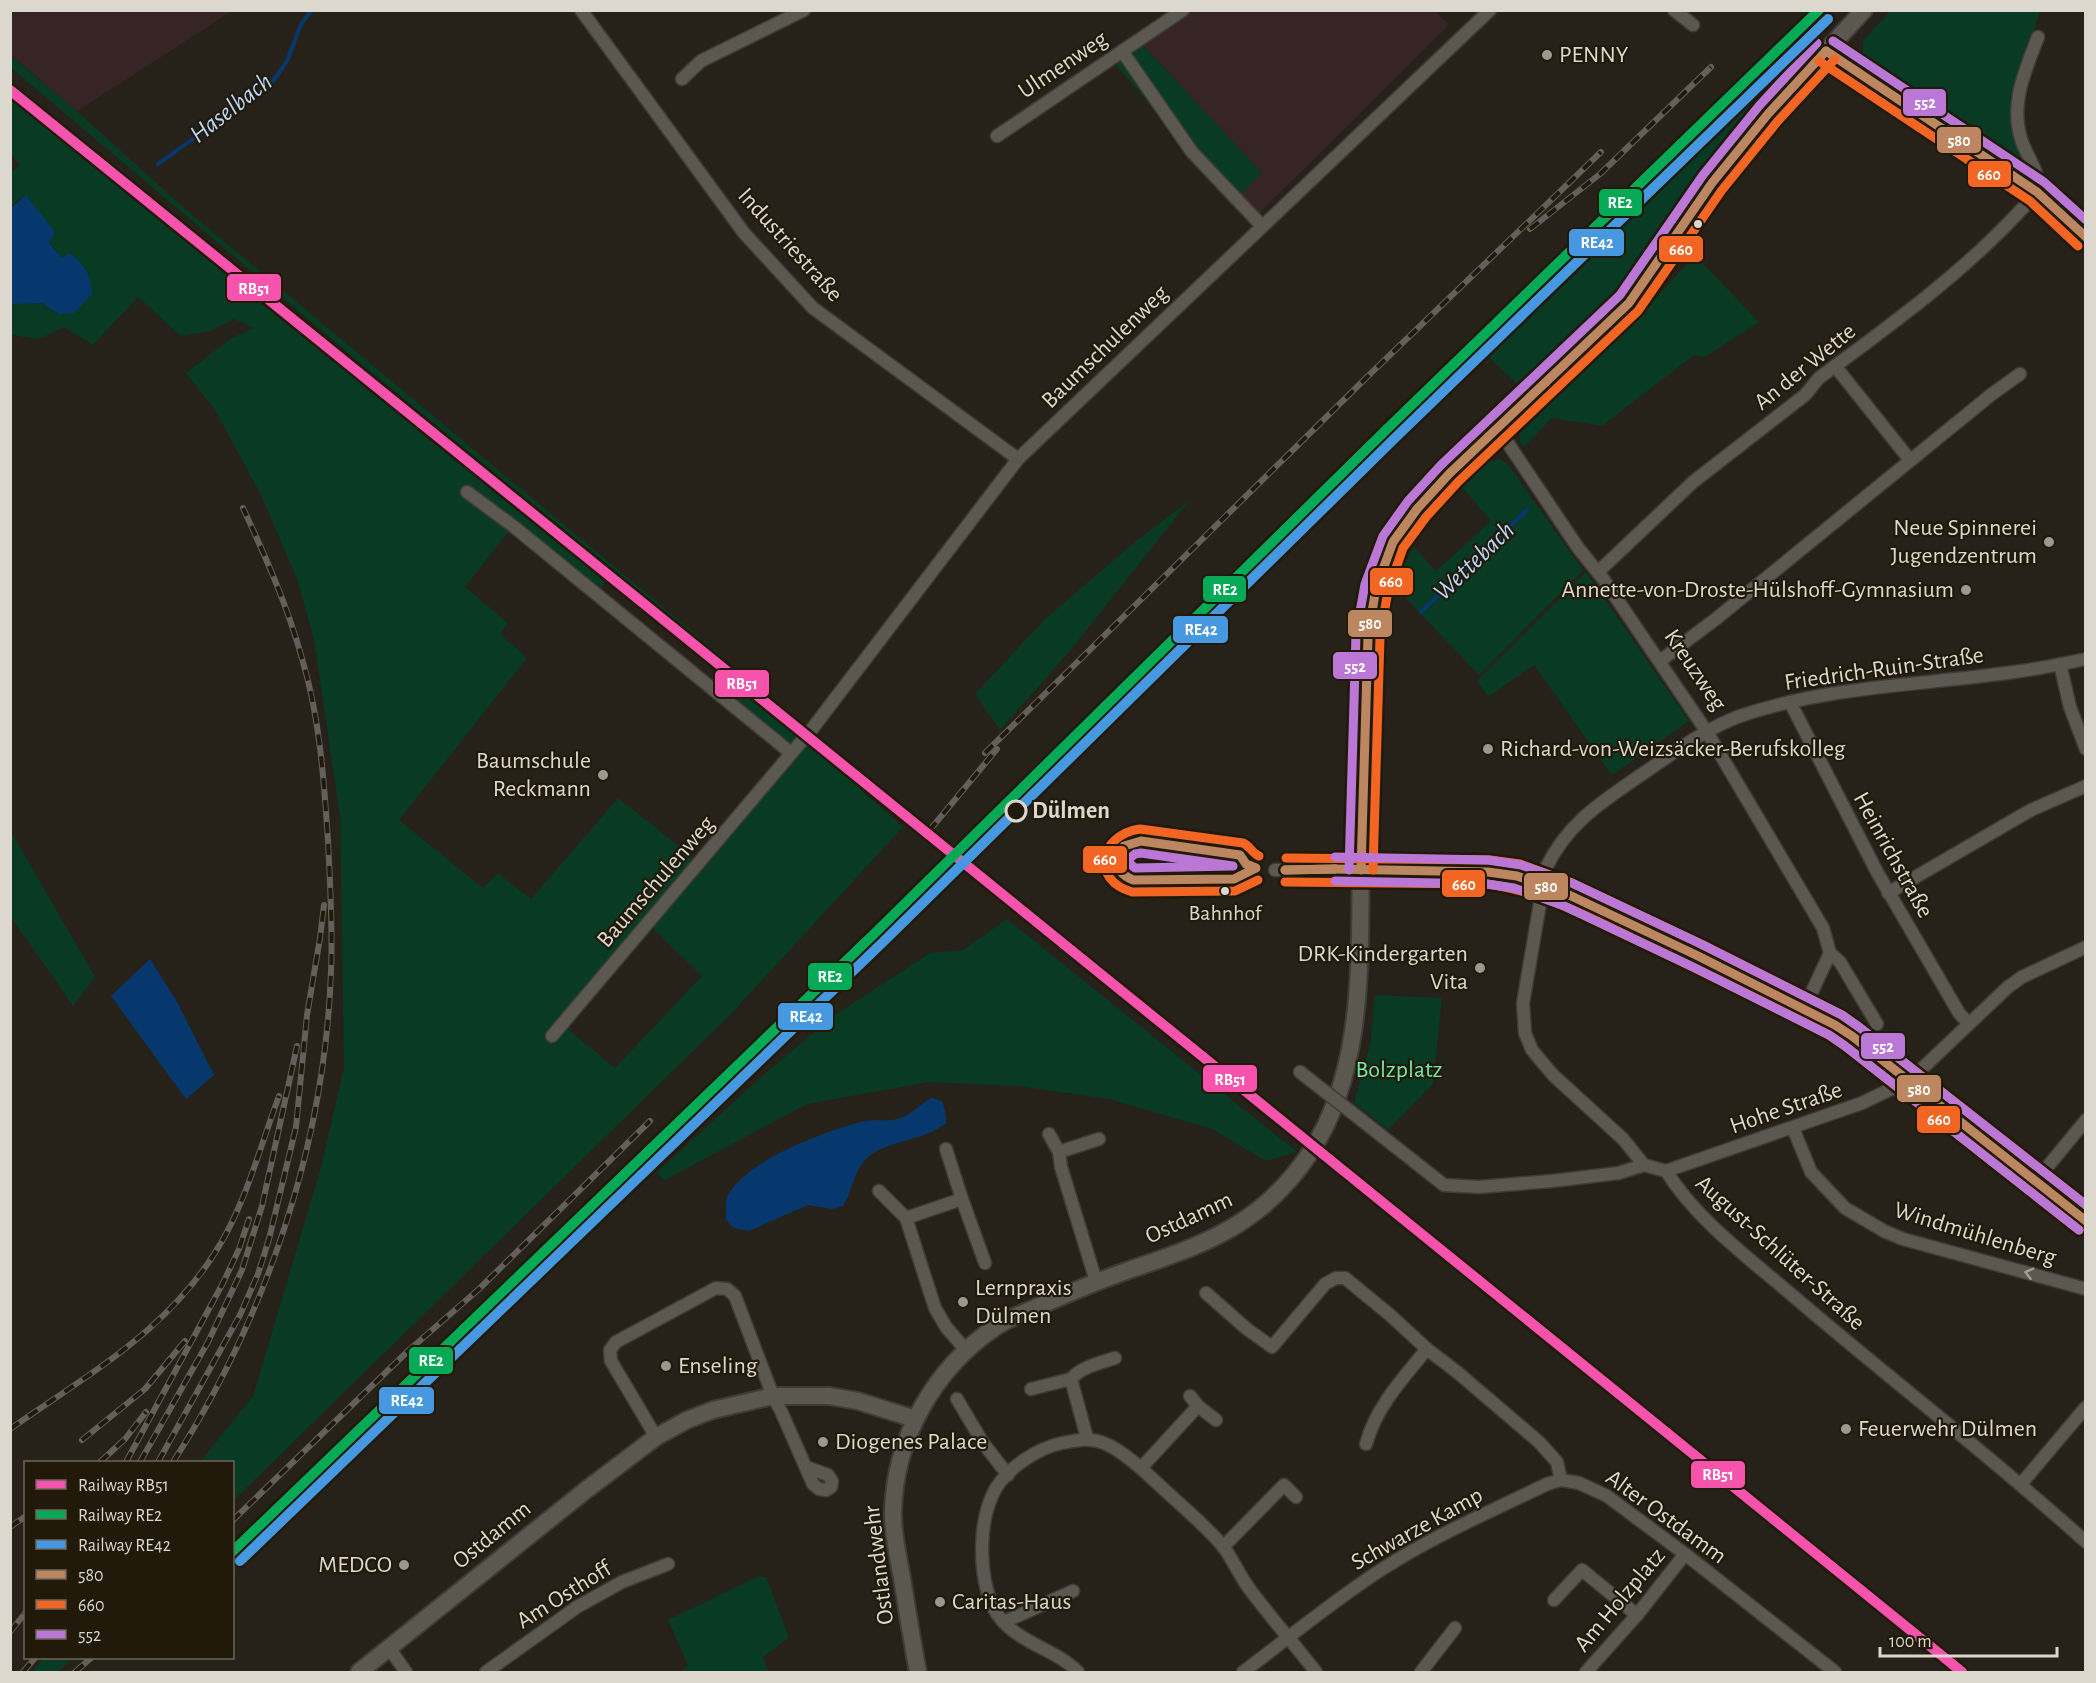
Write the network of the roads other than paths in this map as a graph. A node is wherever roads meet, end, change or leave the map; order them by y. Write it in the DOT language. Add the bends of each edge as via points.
graph roads {
  1 [pos="581,10"];
  2 [pos="804,10"];
  3 [pos="1183,10"];
  4 [pos="1490,10"];
  5 [pos="1674,10"];
  6 [pos="1864,10"];
  7 [pos="1693,26"];
  8 [pos="2038,37"];
  9 [pos="1122,51"];
  10 [pos="1826,51"];
  11 [pos="682,79"];
  12 [pos="996,136"];
  13 [pos="2037,192"];
  14 [pos="1262,226"];
  15 [pos="2085,237"];
  16 [pos="1835,366"];
  17 [pos="2020,374"];
  18 [pos="1497,428"];
  19 [pos="1018,459"];
  20 [pos="1910,460"];
  21 [pos="467,492"];
  22 [pos="1598,572"];
  23 [pos="2085,659"];
  24 [pos="1660,661"];
  25 [pos="2060,664"];
  26 [pos="1790,702"];
  27 [pos="1707,732"];
  28 [pos="2085,748"];
  29 [pos="791,753"];
  30 [pos="2085,786"];
  31 [pos="1275,870"];
  32 [pos="1361,870"];
  33 [pos="1544,884"];
  34 [pos="1888,893"];
  35 [pos="2085,947"];
  36 [pos="1830,953"];
  37 [pos="1804,1009"];
  38 [pos="1968,1023"];
  39 [pos="1877,1024"];
  40 [pos="552,1036"];
  41 [pos="1300,1072"];
  42 [pos="1910,1080"];
  43 [pos="2085,1120"];
  44 [pos="1793,1128"];
  45 [pos="1049,1134"];
  46 [pos="1099,1139"];
  47 [pos="946,1149"];
  48 [pos="1059,1152"];
  49 [pos="1644,1165"];
  50 [pos="1666,1171"];
  51 [pos="2035,1182"];
  52 [pos="879,1191"];
  53 [pos="962,1199"];
  54 [pos="906,1218"];
  55 [pos="2085,1221"];
  56 [pos="985,1263"];
  57 [pos="1096,1281"];
  58 [pos="2085,1289"];
  59 [pos="1206,1293"];
  60 [pos="965,1349"];
  61 [pos="1427,1349"];
  62 [pos="1114,1358"];
  63 [pos="1071,1378"];
  64 [pos="1031,1389"];
  65 [pos="773,1396"];
  66 [pos="1190,1396"];
  67 [pos="957,1400"];
  68 [pos="1198,1406"];
  69 [pos="2085,1407"];
  70 [pos="915,1419"];
  71 [pos="1216,1420"];
  72 [pos="656,1437"];
  73 [pos="1088,1438"];
  74 [pos="1366,1444"];
  75 [pos="806,1467"];
  76 [pos="1141,1468"];
  77 [pos="1008,1474"];
  78 [pos="1561,1480"];
  79 [pos="2021,1484"];
  80 [pos="1296,1497"];
  81 [pos="2085,1542"];
  82 [pos="1223,1547"];
  83 [pos="1685,1554"];
  84 [pos="668,1564"];
  85 [pos="1073,1591"];
  86 [pos="1554,1600"];
  87 [pos="1637,1615"];
  88 [pos="1004,1622"];
  89 [pos="1455,1628"];
  90 [pos="1289,1638"];
  91 [pos="389,1648"];
  92 [pos="360,1672"];
  93 [pos="406,1672"];
  94 [pos="486,1672"];
  95 [pos="918,1672"];
  96 [pos="1078,1672"];
  97 [pos="1244,1672"];
  98 [pos="1316,1672"];
  99 [pos="1421,1672"];
  100 [pos="1586,1672"];
  101 [pos="1835,1672"];
  1 -- 19 [label="street, Industriestraße" via="744,233 813,308"];
  2 -- 11 [label="street" via="702,62"];
  3 -- 9 [label="street, Ulmenweg"];
  4 -- 14 [label="street, Baumschulenweg"];
  5 -- 7 [label="street"];
  6 -- 10 [label="street, Ostdamm"];
  8 -- 13 [label="street" via="2016,112 2021,140 2038,182"];
  9 -- 12 [label="street, Ulmenweg"];
  9 -- 14 [label="street" via="1192,152"];
  10 -- 13 [label="street"];
  10 -- 18 [label="street, Ostdamm" via="1712,183 1629,303"];
  13 -- 15 [label="street"];
  13 -- 16 [label="street, An der Wette" via="1958,271"];
  14 -- 19 [label="street, Baumschulenweg"];
  16 -- 20 [label="street"];
  16 -- 22 [label="street, An der Wette" via="1805,395 1693,482"];
  17 -- 20 [label="street"];
  18 -- 22 [label="street, Kreuzweg"];
  18 -- 32 [label="street, Ostdamm" via="1410,518 1393,542 1376,588 1368,636"];
  19 -- 29 [label="street, Baumschulenweg"];
  20 -- 24 [label="street"];
  21 -- 29 [label="street"];
  22 -- 24 [label="street, Kreuzweg"];
  23 -- 25 [label="street, Friedrich-Ruin-Straße"];
  24 -- 27 [label="street, Kreuzweg"];
  25 -- 26 [label="street, Friedrich-Ruin-Straße"];
  25 -- 28 [label="street"];
  26 -- 27 [label="street, Friedrich-Ruin-Straße" via="1739,717"];
  26 -- 34 [label="street, Heinrichstraße"];
  27 -- 33 [label="street, Friedrich-Ruin-Straße" via="1619,790 1569,831 1546,868"];
  27 -- 36 [label="street, Kreuzweg" via="1823,928"];
  29 -- 40 [label="street, Baumschulenweg"];
  30 -- 34 [label="street" via="2031,810"];
  31 -- 32 [label="street"];
  32 -- 33 [label="street" via="1488,872"];
  32 -- 57 [label="street, Ostdamm" via="1357,998 1348,1063 1333,1109 1311,1152 1283,1187 1251,1216 1196,1247"];
  33 -- 37 [label="street"];
  33 -- 49 [label="street" via="1523,1004 1525,1033 1532,1050 1553,1075 1623,1139"];
  34 -- 38 [label="street, Heinrichstraße"];
  35 -- 38 [label="street, Hohe Straße" via="2022,976"];
  36 -- 37 [label="street"];
  36 -- 39 [label="street, Kreuzweg" via="1840,962"];
  37 -- 42 [label="street" via="1852,1036"];
  38 -- 42 [label="street, Hohe Straße"];
  41 -- 49 [label="street, bridge" via="1444,1185 1552,1181 1619,1173"];
  42 -- 44 [label="street, Hohe Straße" via="1862,1103"];
  42 -- 51 [label="street"];
  43 -- 51 [label="street"];
  44 -- 50 [label="street, Hohe Straße"];
  58 -- 44 [label="street, Windmühlenberg, one-way" via="1884,1231 1845,1208 1811,1172"];
  45 -- 48 [label="street"];
  46 -- 48 [label="street"];
  47 -- 53 [label="street"];
  48 -- 57 [label="street"];
  49 -- 50 [label="street, August-Schlüter-Straße"];
  50 -- 79 [label="street, August-Schlüter-Straße" via="1679,1192 1710,1224"];
  51 -- 55 [label="street"];
  52 -- 54 [label="street"];
  53 -- 54 [label="street"];
  53 -- 56 [label="street"];
  54 -- 60 [label="street" via="935,1308"];
  57 -- 60 [label="street, Ostdamm" via="1000,1324"];
  59 -- 61 [label="street" via="1272,1347 1325,1284 1345,1278"];
  60 -- 70 [label="street, Ostdamm"];
  61 -- 74 [label="street" via="1390,1395 1371,1425"];
  61 -- 78 [label="street" via="1539,1442 1557,1462"];
  62 -- 63 [label="street"];
  63 -- 64 [label="street"];
  63 -- 73 [label="street"];
  65 -- 70 [label="street, Ostdamm" via="829,1396"];
  65 -- 72 [label="street, Ostdamm" via="713,1410"];
  65 -- 72 [label="street" via="735,1296 727,1289 716,1288 616,1342 610,1350 610,1361"];
  65 -- 75 [label="street"];
  66 -- 68 [label="street"];
  67 -- 77 [label="street"];
  68 -- 71 [label="street"];
  68 -- 76 [label="street"];
  69 -- 79 [label="street"];
  70 -- 95 [label="street, Ostlandwehr" via="895,1480 893,1518"];
  72 -- 91 [label="street, Ostdamm"];
  73 -- 76 [label="street" via="1108,1444"];
  73 -- 77 [label="street" via="1051,1446"];
  76 -- 82 [label="street"];
  77 -- 88 [label="street" via="990,1501 982,1565 985,1587"];
  78 -- 83 [label="street, Alter Ostdamm" via="1593,1488"];
  78 -- 90 [label="street, Schwarze Kamp" via="1419,1546 1347,1593"];
  79 -- 81 [label="street, August-Schlüter-Straße"];
  80 -- 82 [label="street" via="1284,1485"];
  82 -- 90 [label="street" via="1250,1590"];
  83 -- 87 [label="street, Am Holzplatz"];
  83 -- 101 [label="street, Alter Ostdamm"];
  84 -- 94 [label="street, Am Osthoff" via="622,1582 577,1607"];
  85 -- 88 [label="street"];
  86 -- 87 [label="street" via="1578,1565"];
  87 -- 100 [label="street, Am Holzplatz"];
  88 -- 96 [label="street"];
  89 -- 99 [label="street"];
  90 -- 97 [label="street, Schwarze Kamp"];
  90 -- 98 [label="street"];
  91 -- 92 [label="street, Ostdamm"];
  91 -- 93 [label="street"];
}
